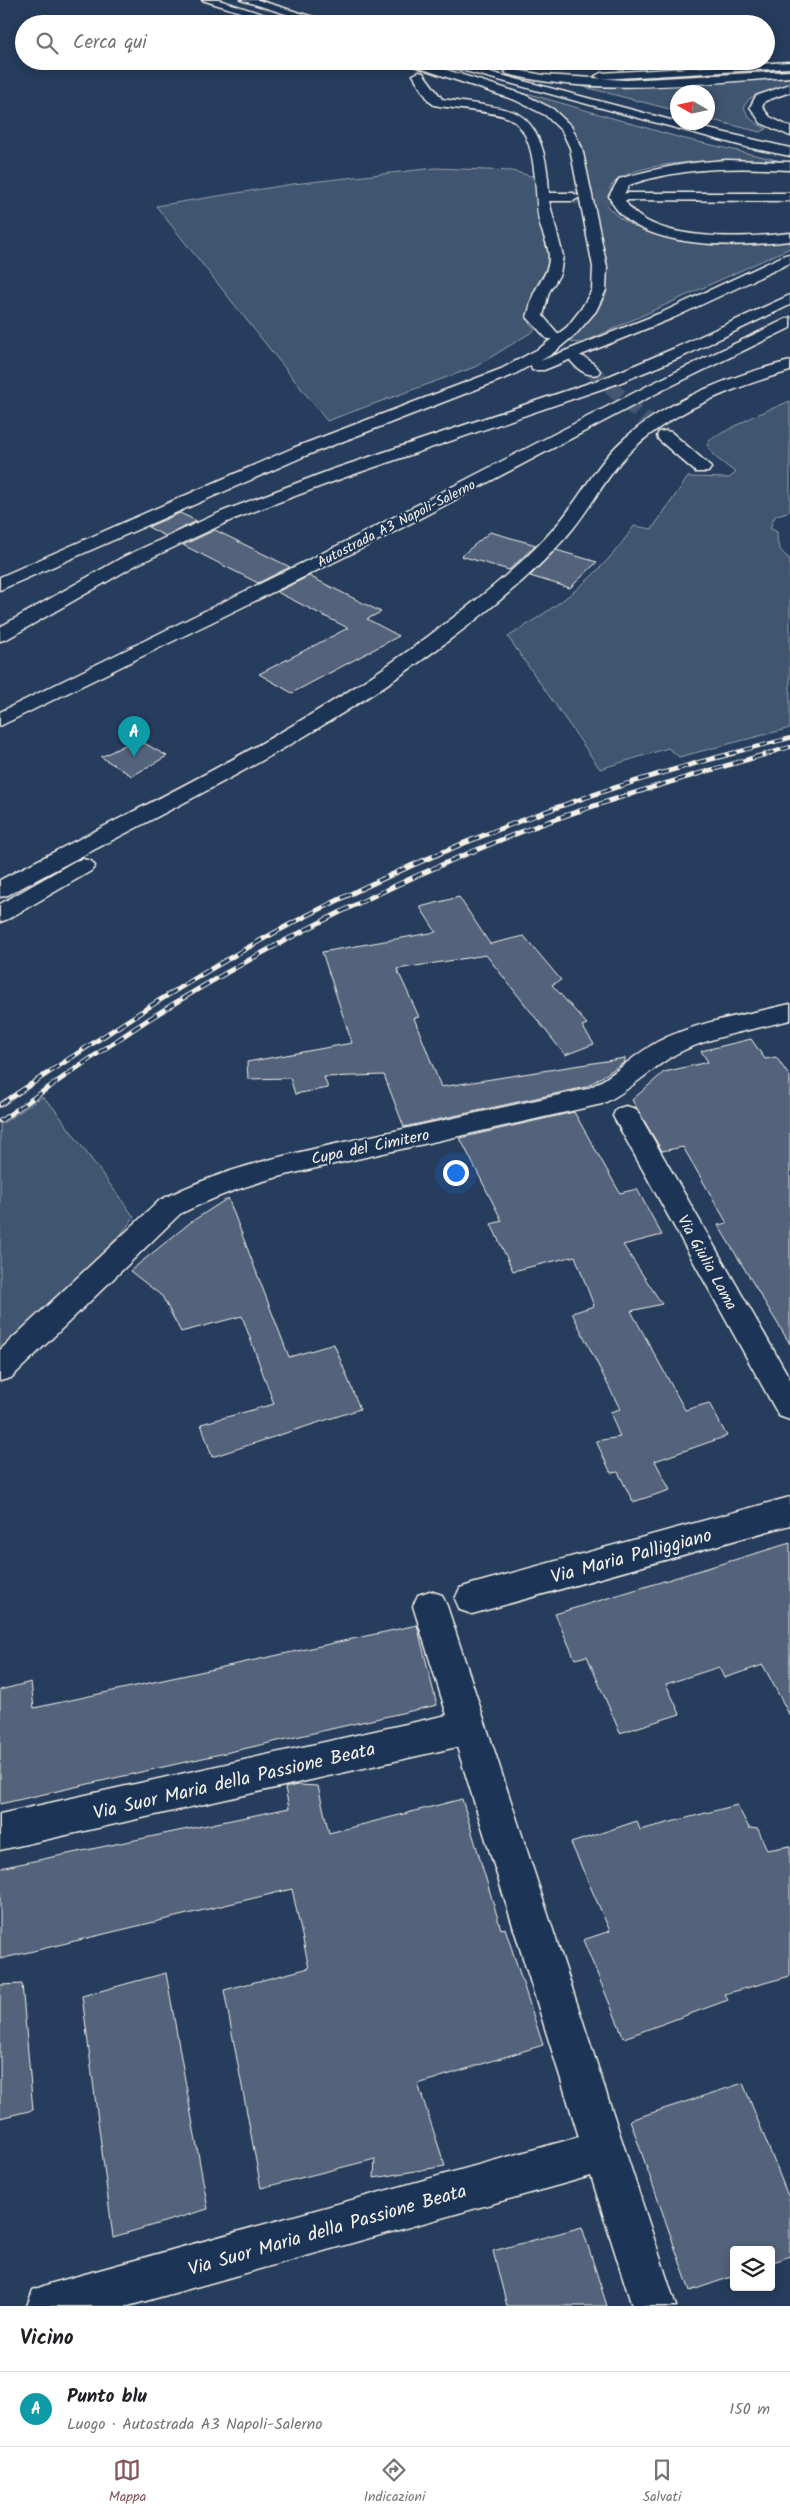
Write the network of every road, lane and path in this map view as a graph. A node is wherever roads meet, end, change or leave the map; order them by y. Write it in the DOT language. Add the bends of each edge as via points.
graph roads {
  1 [pos="207,0"];
  2 [pos="246,0"];
  3 [pos="260,15"];
  4 [pos="299,15"];
  5 [pos="790,65"];
  6 [pos="775,66"];
  7 [pos="435,70"];
  8 [pos="468,70"];
  9 [pos="504,70"];
  10 [pos="704,70"];
  11 [pos="511,72"];
  12 [pos="790,74"];
  13 [pos="419,75"];
  14 [pos="601,76"];
  15 [pos="790,88"];
  16 [pos="670,117"];
  17 [pos="715,128"];
  18 [pos="790,132"];
  19 [pos="790,145"];
  20 [pos="790,152"];
  21 [pos="790,166"];
  22 [pos="542,197"];
  23 [pos="573,197"];
  24 [pos="627,197"];
  25 [pos="790,197"];
  26 [pos="790,237"];
  27 [pos="790,258"];
  28 [pos="790,299"];
  29 [pos="790,322"];
  30 [pos="552,336"];
  31 [pos="790,336"];
  32 [pos="757,356"];
  33 [pos="578,360"];
  34 [pos="741,366"];
  35 [pos="790,366"];
  36 [pos="592,371"];
  37 [pos="397,415"];
  38 [pos="644,431"];
  39 [pos="665,436"];
  40 [pos="702,468"];
  41 [pos="0,584"];
  42 [pos="0,635"];
  43 [pos="0,720"];
  44 [pos="210,782"];
  45 [pos="0,890"];
  46 [pos="0,914"];
  47 [pos="790,1012"];
  48 [pos="626,1116"];
  49 [pos="0,1369"];
  50 [pos="790,1407"];
  51 [pos="790,1511"];
  52 [pos="472,1599"];
  53 [pos="430,1606"];
  54 [pos="469,1728"];
  55 [pos="0,1832"];
  56 [pos="605,2151"];
  57 [pos="49,2306"];
  58 [pos="654,2306"];
  1 -- 3 [label="main road"];
  2 -- 4 [label="main road"];
  5 -- 6 [label="main road"];
  7 -- 37 [label="main road" via="519,97 549,112 567,129 576,148 600,267 599,290 588,311 572,330 546,351 507,372"];
  8 -- 20 [label="main road"];
  9 -- 11 [label="main road"];
  10 -- 14 [label="main road"];
  11 -- 12 [label="main road" via="543,78 626,84"];
  11 -- 16 [label="main road"];
  13 -- 22 [label="main road" via="438,102 512,115 520,120 531,135 542,172"];
  15 -- 18 [label="main road" via="760,99 756,107 758,114 770,123"];
  17 -- 19 [label="main road"];
  21 -- 26 [label="main road" via="710,164 672,168 624,182 616,196 622,209 640,223 670,233 741,241"];
  22 -- 23 [label="main road"];
  22 -- 30 [label="main road" via="556,256 553,274 542,292 535,317"];
  24 -- 25 [label="main road"];
  27 -- 37 [label="main road" via="668,316 596,345"];
  28 -- 42 [label="main road" via="614,379 247,507 172,539"];
  29 -- 43 [label="main road, Autostrada A3 Napoli-Salerno" via="376,534"];
  31 -- 32 [label="main road"];
  33 -- 36 [label="main road"];
  34 -- 38 [label="main road"];
  35 -- 38 [label="main road" via="729,387"];
  37 -- 41 [label="main road" via="255,471"];
  38 -- 44 [label="main road" via="617,454 559,533 452,628 387,676"];
  39 -- 40 [label="main road"];
  44 -- 45 [label="main road"];
  44 -- 46 [label="main road" via="135,833"];
  47 -- 49 [label="main road, Cupa del Cimitero" via="684,1040 664,1050 608,1091 593,1097 301,1161 230,1179 197,1192 170,1207"];
  48 -- 50 [label="main road, Via Giulia Lama"];
  51 -- 52 [label="main road, Via Maria Palliggiano"];
  53 -- 54 [label="main road"];
  54 -- 55 [label="main road, Via Suor Maria della Passione Beata"];
  54 -- 56 [label="main road"];
  56 -- 57 [label="main road, Via Suor Maria della Passione Beata"];
  56 -- 58 [label="main road"];
}
